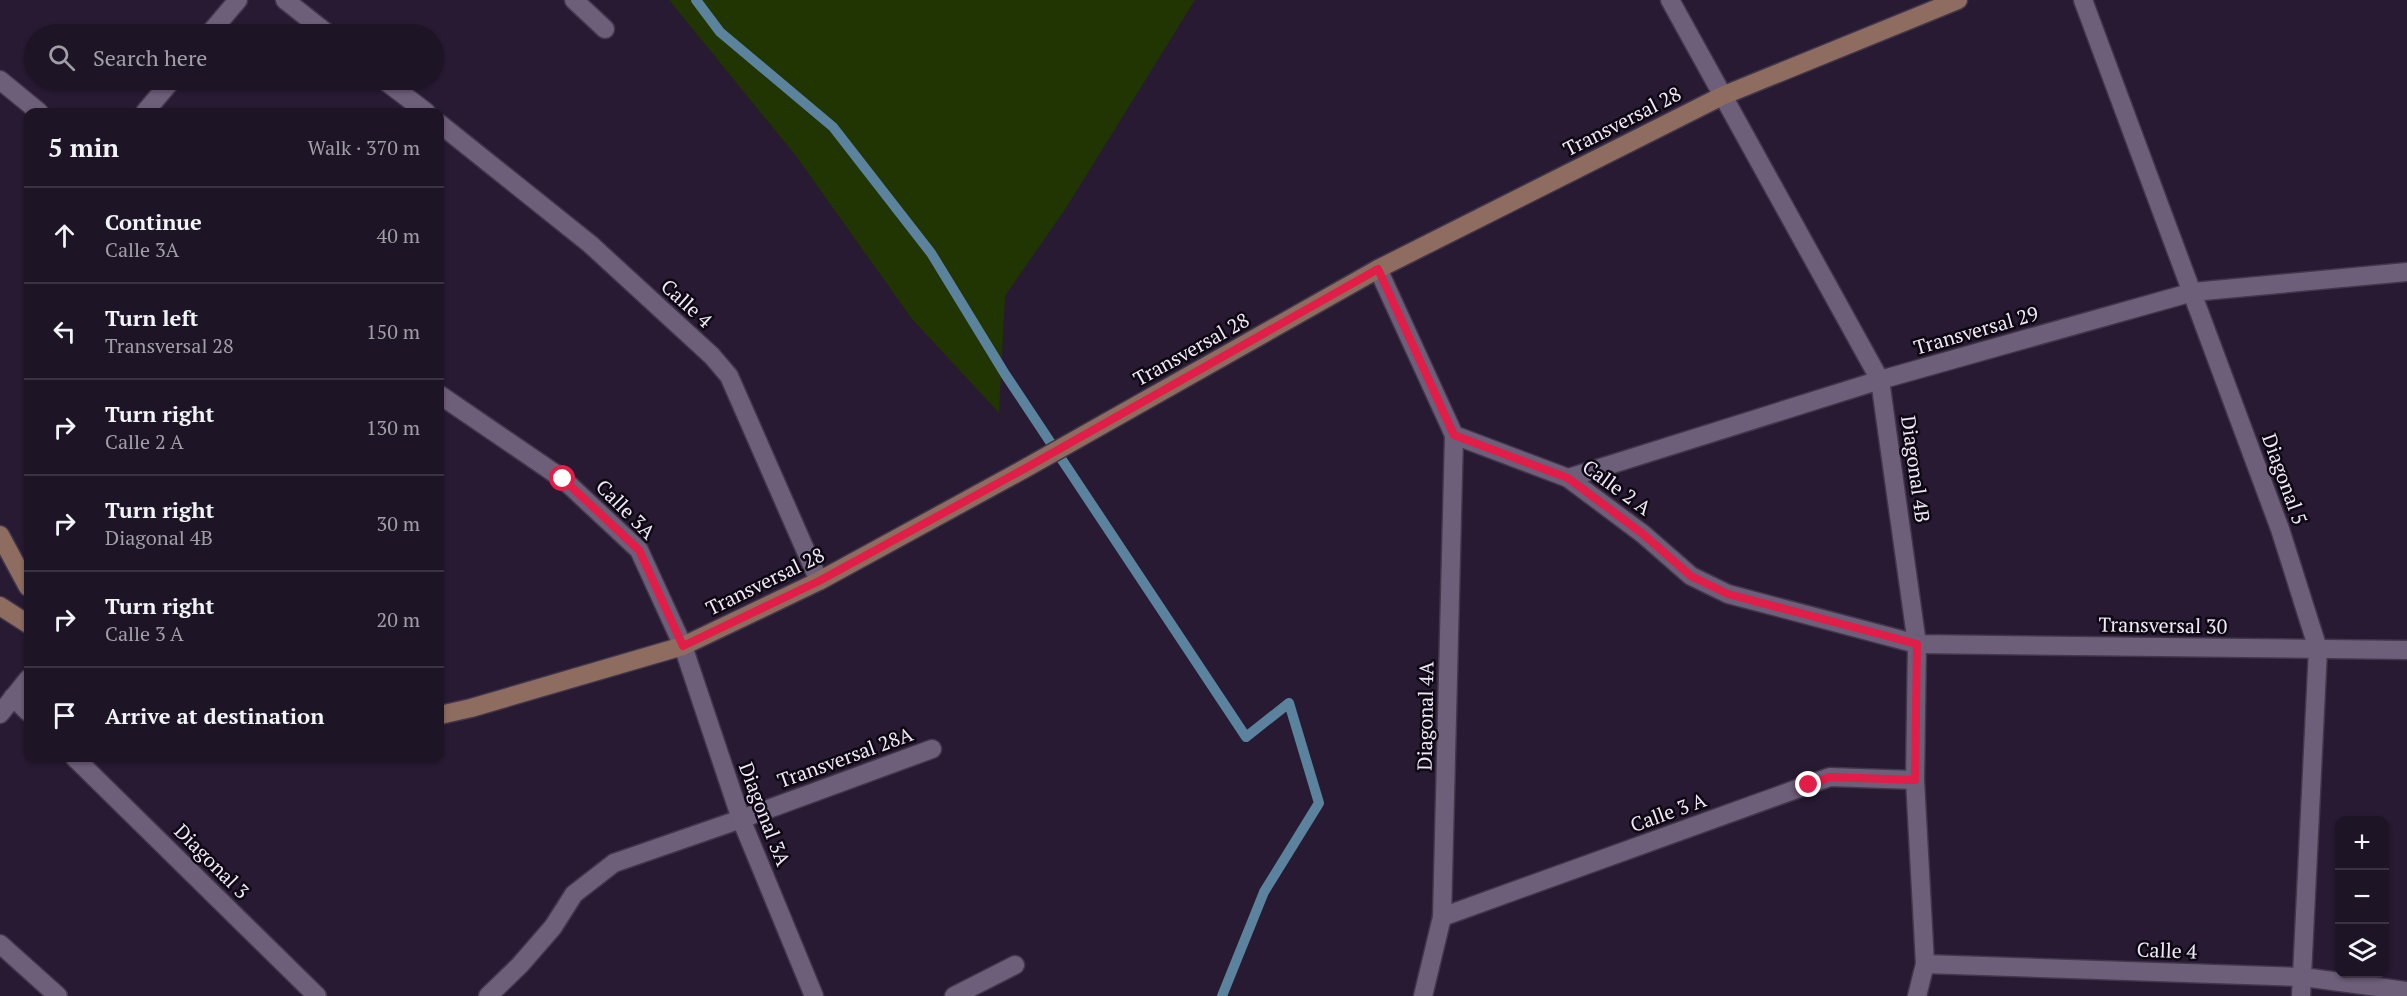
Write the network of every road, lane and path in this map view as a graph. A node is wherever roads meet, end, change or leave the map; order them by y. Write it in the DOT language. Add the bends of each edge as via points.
graph roads {
  1 [pos="238,0"];
  2 [pos="285,0"];
  3 [pos="574,0"];
  4 [pos="1670,0"];
  5 [pos="1958,0"];
  6 [pos="2083,0"];
  7 [pos="218,24"];
  8 [pos="315,24"];
  9 [pos="605,29"];
  10 [pos="0,80"];
  11 [pos="164,90"];
  12 [pos="397,90"];
  13 [pos="1722,96"];
  14 [pos="34,108"];
  15 [pos="148,108"];
  16 [pos="421,108"];
  17 [pos="444,127"];
  18 [pos="1378,269"];
  19 [pos="2407,272"];
  20 [pos="2193,292"];
  21 [pos="1881,380"];
  22 [pos="444,398"];
  23 [pos="1454,435"];
  24 [pos="1568,478"];
  25 [pos="0,536"];
  26 [pos="24,580"];
  27 [pos="819,581"];
  28 [pos="0,606"];
  29 [pos="24,621"];
  30 [pos="1917,644"];
  31 [pos="683,646"];
  32 [pos="2318,649"];
  33 [pos="2407,650"];
  34 [pos="24,684"];
  35 [pos="13,697"];
  36 [pos="24,708"];
  37 [pos="0,714"];
  38 [pos="444,714"];
  39 [pos="932,749"];
  40 [pos="79,762"];
  41 [pos="1915,780"];
  42 [pos="741,819"];
  43 [pos="1442,918"];
  44 [pos="0,944"];
  45 [pos="1925,964"];
  46 [pos="1015,965"];
  47 [pos="2303,977"];
  48 [pos="2407,991"];
  49 [pos="58,996"];
  50 [pos="317,996"];
  51 [pos="488,996"];
  52 [pos="814,996"];
  53 [pos="954,996"];
  54 [pos="1423,996"];
  55 [pos="1917,996"];
  56 [pos="2301,996"];
  1 -- 7 [label="street"];
  2 -- 8 [label="street"];
  3 -- 9 [label="street"];
  4 -- 13 [label="street, Diagonal 4B"];
  5 -- 13 [label="main road, Transversal 28"];
  6 -- 20 [label="street, Diagonal 5"];
  10 -- 14 [label="street"];
  11 -- 15 [label="street"];
  12 -- 16 [label="street"];
  13 -- 18 [label="main road, Transversal 28"];
  13 -- 21 [label="street, Diagonal 4B"];
  17 -- 27 [label="street, Calle 4" via="590,244 729,376"];
  18 -- 23 [label="street"];
  18 -- 27 [label="main road, Transversal 28"];
  19 -- 20 [label="street, Transversal 29"];
  20 -- 21 [label="street, Transversal 29"];
  20 -- 32 [label="street, Diagonal 5" via="2280,529"];
  21 -- 24 [label="street, Transversal 29"];
  21 -- 30 [label="street, Diagonal 4B"];
  22 -- 31 [label="street, Calle 3A" via="563,479 639,550"];
  23 -- 24 [label="street, Calle 2 A"];
  23 -- 43 [label="street, Diagonal 4A"];
  24 -- 30 [label="street, Calle 2 A" via="1691,576 1728,594"];
  25 -- 26 [label="main road"];
  27 -- 31 [label="main road, Transversal 28"];
  28 -- 29 [label="main road"];
  30 -- 32 [label="street, Transversal 30"];
  30 -- 41 [label="street, Diagonal 4B"];
  31 -- 38 [label="main road, Transversal 28"];
  31 -- 42 [label="street, Diagonal 3A"];
  32 -- 33 [label="street, Transversal 30"];
  32 -- 47 [label="street, Diagonal 5"];
  34 -- 35 [label="street"];
  35 -- 36 [label="street"];
  35 -- 37 [label="street"];
  39 -- 42 [label="street, Transversal 28A"];
  40 -- 50 [label="street, Diagonal 3"];
  41 -- 43 [label="street, Calle 3 A" via="1830,777"];
  41 -- 45 [label="street, Diagonal 4B"];
  42 -- 51 [label="street, Transversal 28A" via="614,863 574,894 553,927"];
  42 -- 52 [label="street, Diagonal 3A"];
  43 -- 54 [label="street, Diagonal 4A"];
  44 -- 49 [label="street"];
  45 -- 47 [label="street, Calle 4"];
  45 -- 55 [label="street, Diagonal 4B"];
  46 -- 53 [label="street"];
  47 -- 48 [label="street, Calle 4"];
  47 -- 56 [label="street, Diagonal 5"];
}
